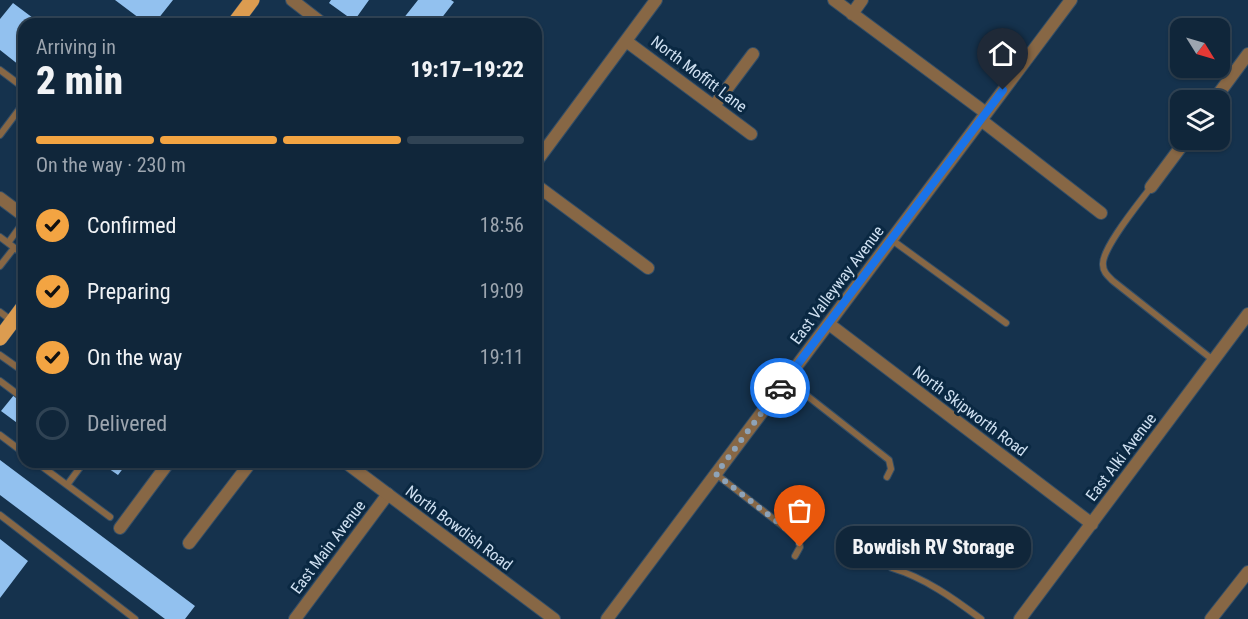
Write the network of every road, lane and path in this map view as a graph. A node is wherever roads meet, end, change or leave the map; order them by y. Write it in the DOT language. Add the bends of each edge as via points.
graph roads {
  1 [pos="252,0"];
  2 [pos="292,0"];
  3 [pos="655,0"];
  4 [pos="834,0"];
  5 [pos="862,0"];
  6 [pos="1071,0"];
  7 [pos="852,14"];
  8 [pos="238,18"];
  9 [pos="316,18"];
  10 [pos="626,41"];
  11 [pos="753,54"];
  12 [pos="1248,54"];
  13 [pos="0,70"];
  14 [pos="18,84"];
  15 [pos="1221,90"];
  16 [pos="714,106"];
  17 [pos="18,111"];
  18 [pos="983,117"];
  19 [pos="751,134"];
  20 [pos="0,135"];
  21 [pos="1179,150"];
  22 [pos="542,154"];
  23 [pos="1151,187"];
  24 [pos="542,189"];
  25 [pos="0,198"];
  26 [pos="18,212"];
  27 [pos="1101,213"];
  28 [pos="18,229"];
  29 [pos="0,237"];
  30 [pos="892,240"];
  31 [pos="8,243"];
  32 [pos="14,248"];
  33 [pos="18,251"];
  34 [pos="0,266"];
  35 [pos="648,268"];
  36 [pos="1248,314"];
  37 [pos="12,321"];
  38 [pos="1006,322"];
  39 [pos="829,324"];
  40 [pos="1244,328"];
  41 [pos="0,338"];
  42 [pos="0,355"];
  43 [pos="1214,360"];
  44 [pos="18,366"];
  45 [pos="787,380"];
  46 [pos="0,381"];
  47 [pos="18,394"];
  48 [pos="0,435"];
  49 [pos="18,448"];
  50 [pos="45,468"];
  51 [pos="80,468"];
  52 [pos="165,468"];
  53 [pos="247,468"];
  54 [pos="353,468"];
  55 [pos="716,474"];
  56 [pos="887,477"];
  57 [pos="67,485"];
  58 [pos="388,494"];
  59 [pos="0,515"];
  60 [pos="110,517"];
  61 [pos="1092,524"];
  62 [pos="120,528"];
  63 [pos="189,543"];
  64 [pos="795,556"];
  65 [pos="892,568"];
  66 [pos="1248,572"];
  67 [pos="135,619"];
  68 [pos="295,619"];
  69 [pos="554,619"];
  70 [pos="607,619"];
  71 [pos="981,619"];
  72 [pos="1020,619"];
  73 [pos="1211,619"];
  1 -- 8 [label="main road"];
  2 -- 9 [label="street"];
  3 -- 10 [label="street"];
  4 -- 7 [label="street"];
  5 -- 7 [label="street"];
  6 -- 18 [label="street, East Valleyway Avenue"];
  7 -- 18 [label="street"];
  10 -- 16 [label="street, North Moffitt Lane"];
  10 -- 22 [label="street"];
  11 -- 16 [label="street"];
  12 -- 15 [label="street"];
  13 -- 14 [label="lane"];
  16 -- 19 [label="street, North Moffitt Lane"];
  17 -- 20 [label="lane"];
  18 -- 27 [label="street"];
  18 -- 30 [label="street, East Valleyway Avenue"];
  21 -- 23 [label="street"];
  23 -- 43 [label="lane" via="1114,238 1102,266 1113,281"];
  24 -- 35 [label="street"];
  25 -- 26 [label="street"];
  28 -- 31 [label="lane"];
  29 -- 31 [label="lane"];
  30 -- 38 [label="lane"];
  30 -- 39 [label="street, East Valleyway Avenue"];
  31 -- 32 [label="lane"];
  32 -- 33 [label="lane"];
  32 -- 34 [label="lane"];
  36 -- 40 [label="street, East Alki Avenue"];
  37 -- 41 [label="main road"];
  39 -- 45 [label="street, East Valleyway Avenue"];
  39 -- 61 [label="street, North Skipworth Road"];
  40 -- 43 [label="street, East Alki Avenue"];
  42 -- 44 [label="lane"];
  43 -- 61 [label="street, East Alki Avenue"];
  45 -- 55 [label="street, East Valleyway Avenue"];
  45 -- 56 [label="lane" via="889,460 891,469"];
  46 -- 47 [label="lane"];
  48 -- 49 [label="lane"];
  50 -- 57 [label="lane"];
  51 -- 57 [label="lane"];
  52 -- 62 [label="street"];
  53 -- 63 [label="street"];
  54 -- 58 [label="street, North Bowdish Road"];
  55 -- 64 [label="lane" via="798,538 800,547"];
  55 -- 70 [label="street, East Valleyway Avenue"];
  57 -- 60 [label="lane"];
  58 -- 68 [label="street, East Main Avenue"];
  58 -- 69 [label="street, North Bowdish Road"];
  59 -- 67 [label="lane"];
  61 -- 72 [label="street, East Alki Avenue"];
  65 -- 71 [label="lane" via="951,596"];
  66 -- 73 [label="street"];
}
